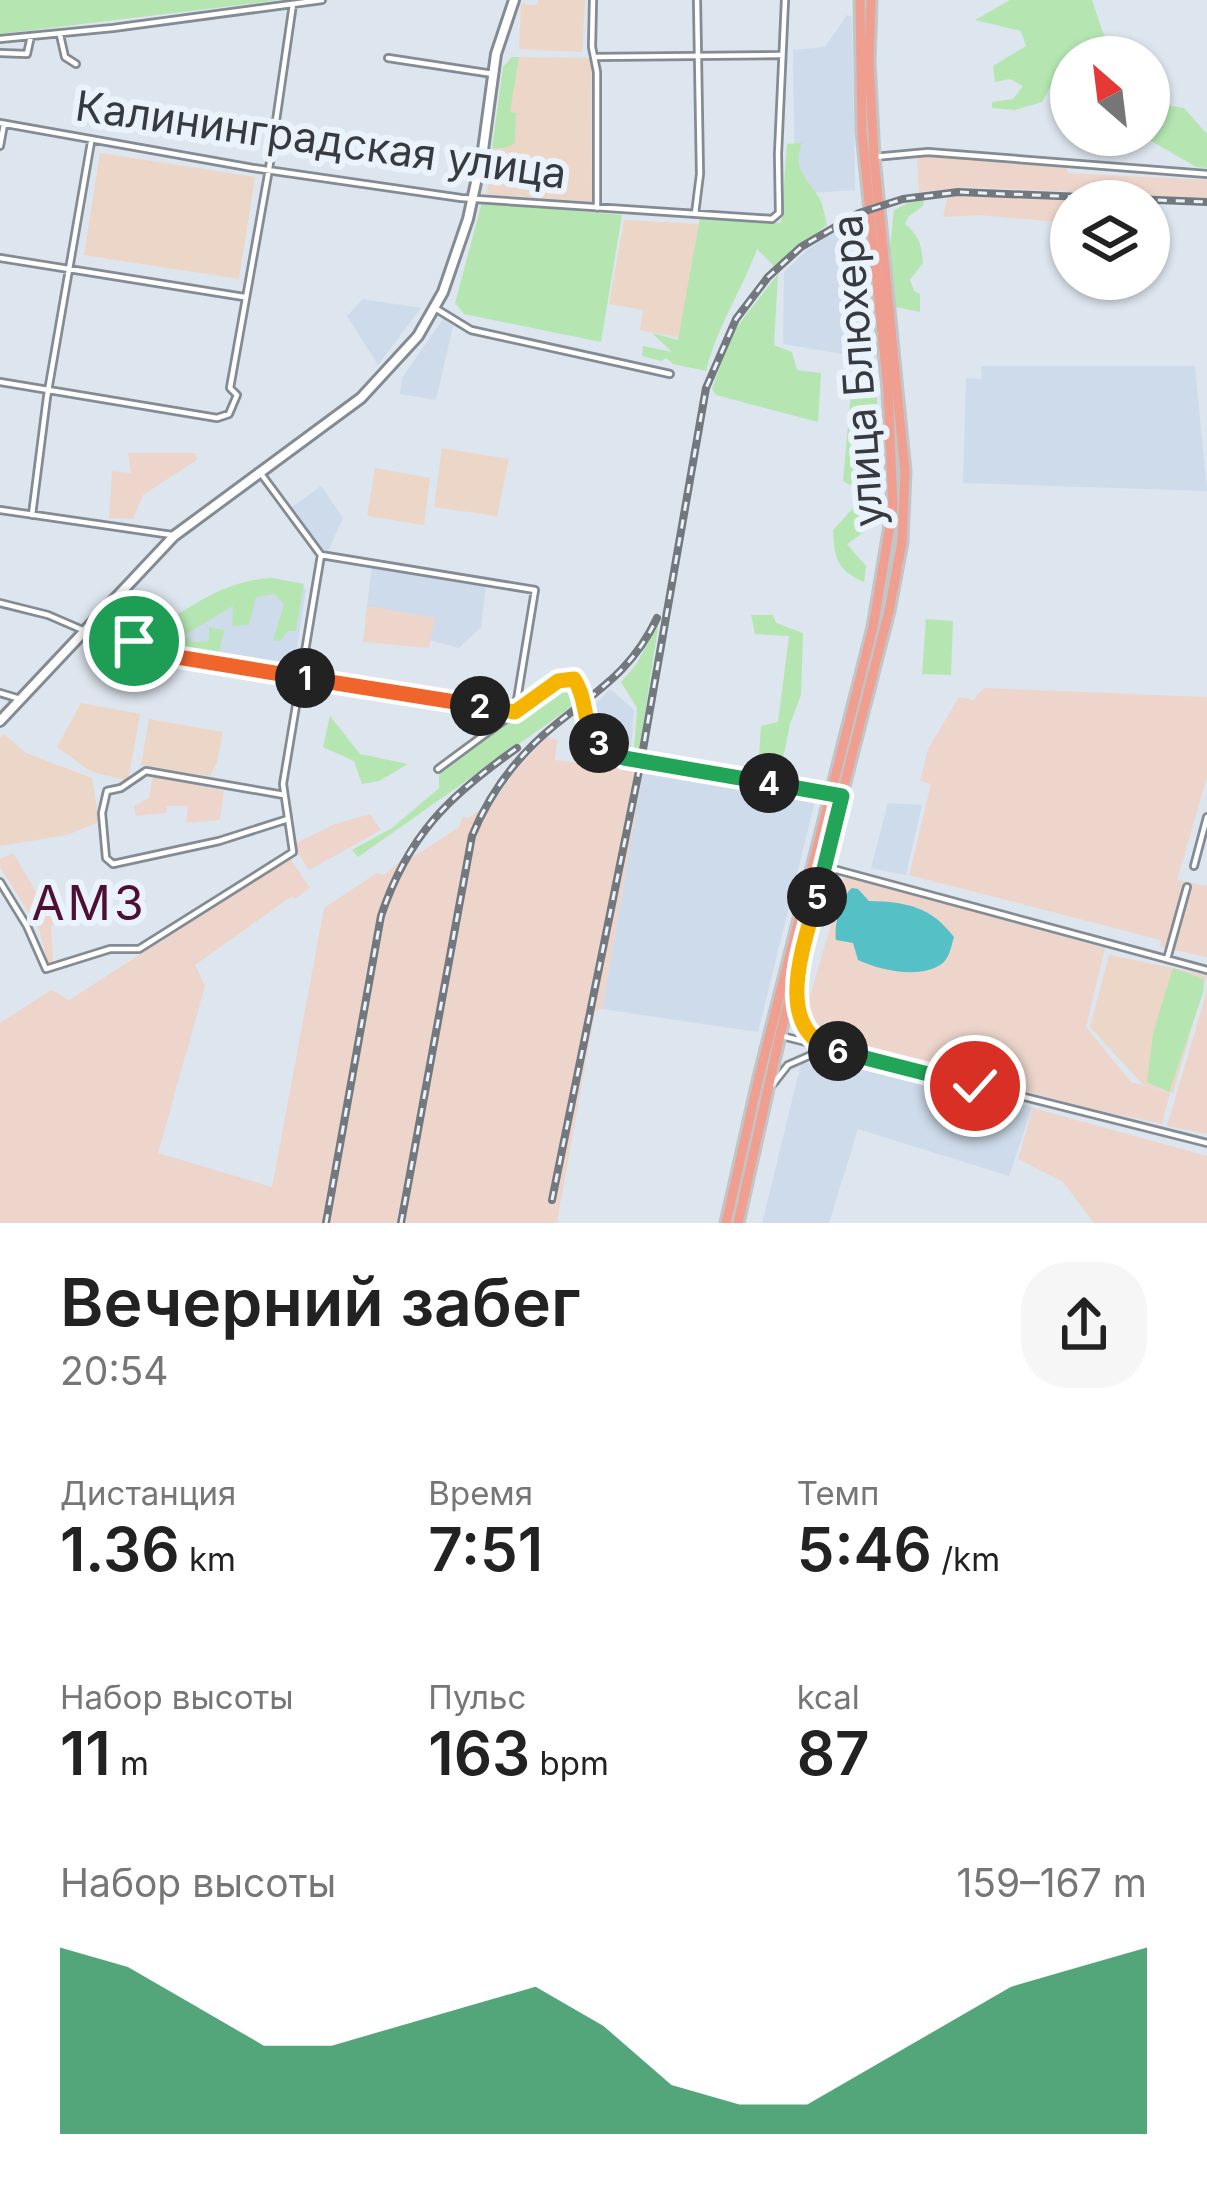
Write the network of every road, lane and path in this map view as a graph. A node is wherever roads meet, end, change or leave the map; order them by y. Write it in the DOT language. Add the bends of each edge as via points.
graph roads {
  1 [pos="322,0"];
  2 [pos="514,0"];
  3 [pos="593,0"];
  4 [pos="697,0"];
  5 [pos="785,0"];
  6 [pos="860,0"];
  7 [pos="871,0"];
  8 [pos="293,4"];
  9 [pos="59,34"];
  10 [pos="31,36"];
  11 [pos="0,39"];
  12 [pos="0,53"];
  13 [pos="782,55"];
  14 [pos="594,57"];
  15 [pos="696,57"];
  16 [pos="388,58"];
  17 [pos="76,64"];
  18 [pos="493,74"];
  19 [pos="2,124"];
  20 [pos="91,140"];
  21 [pos="0,146"];
  22 [pos="874,157"];
  23 [pos="269,169"];
  24 [pos="1207,174"];
  25 [pos="473,199"];
  26 [pos="597,208"];
  27 [pos="695,214"];
  28 [pos="0,258"];
  29 [pos="70,269"];
  30 [pos="244,297"];
  31 [pos="435,308"];
  32 [pos="670,374"];
  33 [pos="0,382"];
  34 [pos="50,390"];
  35 [pos="259,472"];
  36 [pos="0,510"];
  37 [pos="32,515"];
  38 [pos="174,536"];
  39 [pos="321,555"];
  40 [pos="0,603"];
  41 [pos="104,612"];
  42 [pos="87,632"];
  43 [pos="301,678"];
  44 [pos="0,693"];
  45 [pos="20,699"];
  46 [pos="515,712"];
  47 [pos="0,721"];
  48 [pos="438,769"];
  49 [pos="284,795"];
  50 [pos="837,796"];
  51 [pos="1207,817"];
  52 [pos="288,818"];
  53 [pos="820,866"];
  54 [pos="1194,866"];
  55 [pos="0,882"];
  56 [pos="1186,887"];
  57 [pos="1167,958"];
  58 [pos="1207,970"];
  59 [pos="796,974"];
  60 [pos="780,1035"];
  61 [pos="827,1048"];
  62 [pos="766,1095"];
  63 [pos="1207,1143"];
  64 [pos="726,1223"];
  65 [pos="738,1223"];
  1 -- 8 [label="street, Калининградская улица"];
  2 -- 18 [label="street"];
  3 -- 14 [label="street"];
  4 -- 15 [label="street"];
  5 -- 13 [label="street"];
  6 -- 50 [label="main road, улица Блюхера" via="862,132 893,507"];
  7 -- 22 [label="main road, улица Блюхера"];
  8 -- 9 [label="street, Калининградская улица"];
  8 -- 23 [label="street"];
  9 -- 10 [label="street, Калининградская улица"];
  9 -- 17 [label="street" via="65,57"];
  10 -- 11 [label="street, Калининградская улица"];
  10 -- 12 [label="street" via="27,54"];
  13 -- 15 [label="street"];
  13 -- 27 [label="street, Калининградская улица" via="777,217"];
  14 -- 15 [label="street"];
  14 -- 26 [label="street"];
  15 -- 27 [label="street"];
  16 -- 18 [label="street"];
  18 -- 25 [label="street"];
  19 -- 20 [label="street, Калининградская улица"];
  19 -- 21 [label="street"];
  20 -- 23 [label="street, Калининградская улица"];
  20 -- 29 [label="street"];
  22 -- 24 [label="street" via="952,154"];
  22 -- 50 [label="main road, улица Блюхера" via="905,499 890,611"];
  23 -- 25 [label="street, Калининградская улица"];
  23 -- 30 [label="street"];
  25 -- 26 [label="street, Калининградская улица"];
  25 -- 31 [label="street"];
  26 -- 27 [label="street, Калининградская улица"];
  28 -- 29 [label="street"];
  29 -- 30 [label="street"];
  29 -- 34 [label="street"];
  30 -- 34 [label="street" via="230,388 236,395 218,418"];
  31 -- 32 [label="street" via="471,330"];
  31 -- 35 [label="street" via="370,391"];
  33 -- 34 [label="street"];
  34 -- 37 [label="street"];
  35 -- 38 [label="street"];
  35 -- 39 [label="street"];
  36 -- 37 [label="street"];
  37 -- 38 [label="street"];
  38 -- 41 [label="street"];
  39 -- 43 [label="street"];
  39 -- 46 [label="street" via="535,590"];
  40 -- 42 [label="street"];
  41 -- 42 [label="street"];
  41 -- 43 [label="street" via="153,651"];
  42 -- 45 [label="street"];
  43 -- 46 [label="street"];
  43 -- 49 [label="street"];
  44 -- 45 [label="street"];
  45 -- 47 [label="street"];
  46 -- 48 [label="street"];
  46 -- 50 [label="street" via="558,681 574,679 588,730 613,754"];
  49 -- 52 [label="street"];
  49 -- 52 [label="street" via="146,771 103,799 106,858 219,841"];
  50 -- 53 [label="main road, улица Блюхера"];
  51 -- 54 [label="street"];
  52 -- 55 [label="street" via="293,852 139,949 110,949 46,969"];
  53 -- 57 [label="street"];
  53 -- 59 [label="main road, улица Блюхера"];
  53 -- 64 [label="main road, улица Блюхера"];
  56 -- 57 [label="street"];
  57 -- 58 [label="street"];
  59 -- 60 [label="main road, улица Блюхера"];
  59 -- 61 [label="street" via="807,1029"];
  60 -- 61 [label="street"];
  60 -- 62 [label="main road, улица Блюхера"];
  61 -- 62 [label="street" via="788,1065"];
  61 -- 63 [label="street"];
  62 -- 65 [label="main road, улица Блюхера"];
}
